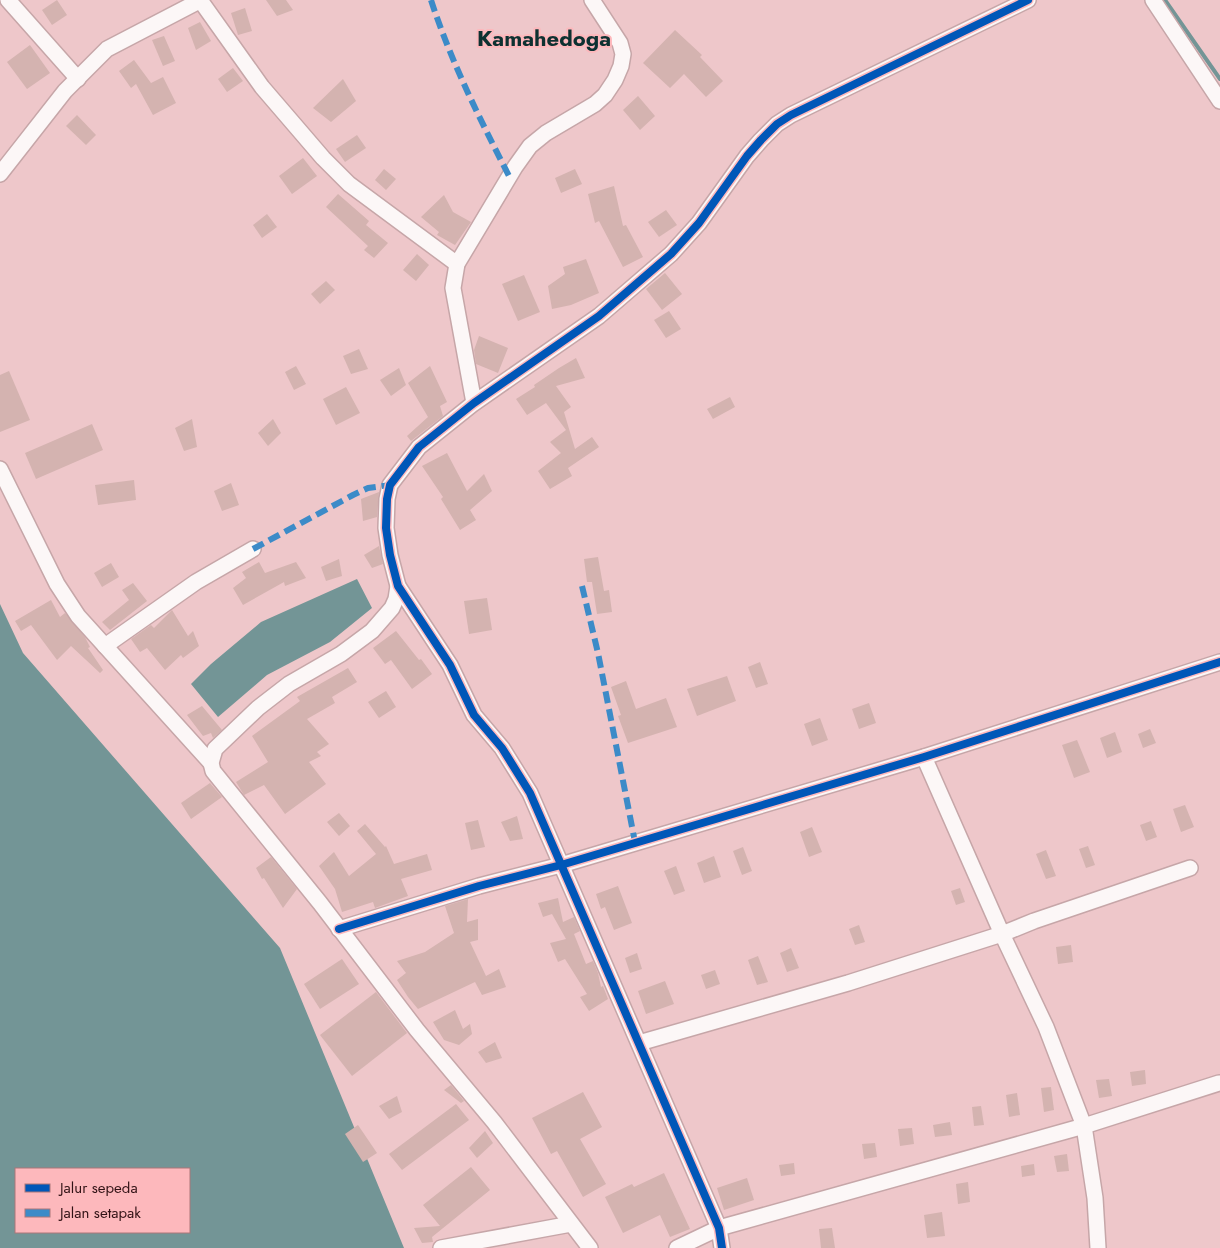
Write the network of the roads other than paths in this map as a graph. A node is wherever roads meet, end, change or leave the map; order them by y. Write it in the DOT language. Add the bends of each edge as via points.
graph roads {
  1 [pos="8,0"];
  2 [pos="200,0"];
  3 [pos="592,0"];
  4 [pos="1028,0"];
  5 [pos="1153,0"];
  6 [pos="78,79"];
  7 [pos="1220,101"];
  8 [pos="0,174"];
  9 [pos="457,264"];
  10 [pos="474,403"];
  11 [pos="0,469"];
  12 [pos="253,549"];
  13 [pos="398,586"];
  14 [pos="105,646"];
  15 [pos="1220,662"];
  16 [pos="924,758"];
  17 [pos="211,763"];
  18 [pos="561,864"];
  19 [pos="1190,868"];
  20 [pos="339,928"];
  21 [pos="1002,934"];
  22 [pos="638,1043"];
  23 [pos="1219,1083"];
  24 [pos="1084,1126"];
  25 [pos="571,1224"];
  26 [pos="720,1228"];
  27 [pos="441,1248"];
  28 [pos="590,1248"];
  29 [pos="677,1248"];
  30 [pos="722,1248"];
  31 [pos="1098,1248"];
  1 -- 6 [label="street"];
  2 -- 6 [label="street" via="107,49"];
  2 -- 9 [label="street" via="262,87 323,158 350,184"];
  3 -- 9 [label="street" via="620,42 623,54 615,80 595,104 530,146"];
  4 -- 10 [label="street" via="777,124 746,156 699,223 671,254 599,316"];
  5 -- 7 [label="street"];
  6 -- 8 [label="street"];
  9 -- 10 [label="street" via="453,288"];
  10 -- 13 [label="street" via="419,447 390,485 386,528"];
  11 -- 14 [label="street" via="57,584 78,616"];
  12 -- 14 [label="street" via="196,582"];
  13 -- 17 [label="street" via="392,608 372,631 341,654 289,684 258,708 215,749"];
  13 -- 18 [label="street" via="450,664 474,715 502,748 530,793"];
  14 -- 17 [label="street"];
  15 -- 16 [label="street"];
  16 -- 18 [label="street"];
  16 -- 21 [label="street"];
  17 -- 20 [label="street" via="215,776"];
  18 -- 20 [label="street"];
  18 -- 22 [label="street"];
  19 -- 21 [label="street"];
  20 -- 25 [label="street"];
  21 -- 22 [label="street" via="848,984"];
  21 -- 24 [label="street" via="1046,1027"];
  22 -- 26 [label="street"];
  23 -- 24 [label="street"];
  24 -- 26 [label="street"];
  24 -- 31 [label="street" via="1095,1198"];
  25 -- 27 [label="street"];
  25 -- 28 [label="street"];
  26 -- 29 [label="street"];
  26 -- 30 [label="street"];
}
